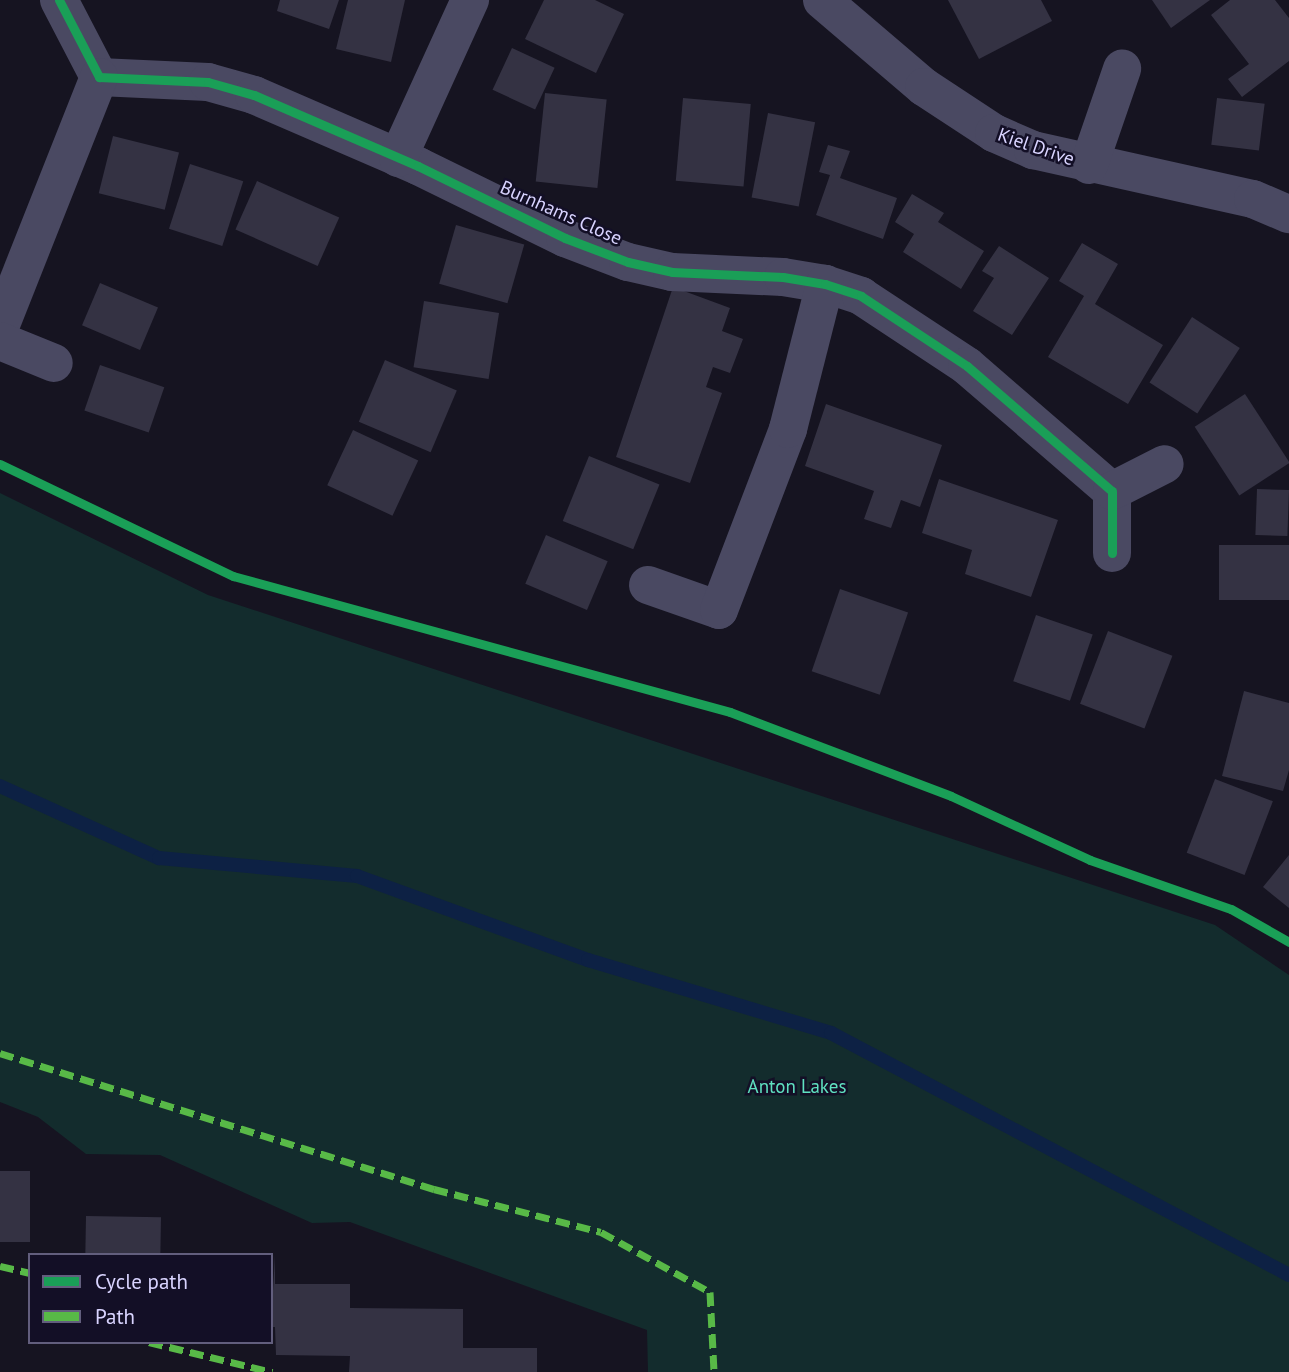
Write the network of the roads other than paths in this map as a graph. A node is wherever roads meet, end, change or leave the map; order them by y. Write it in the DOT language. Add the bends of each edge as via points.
graph roads {
  1 [pos="59,0"];
  2 [pos="470,0"];
  3 [pos="822,0"];
  4 [pos="1122,69"];
  5 [pos="99,77"];
  6 [pos="398,158"];
  7 [pos="1089,165"];
  8 [pos="1289,214"];
  9 [pos="825,284"];
  10 [pos="0,327"];
  11 [pos="0,341"];
  12 [pos="54,363"];
  13 [pos="1165,464"];
  14 [pos="1112,491"];
  15 [pos="1112,553"];
  16 [pos="648,585"];
  1 -- 5 [label="street"];
  2 -- 6 [label="street"];
  3 -- 7 [label="street, Kiel Drive" via="957,111 1033,150"];
  4 -- 7 [label="street"];
  5 -- 6 [label="street, Burnhams Close" via="208,82 231,88"];
  5 -- 10 [label="street"];
  6 -- 9 [label="street, Burnhams Close" via="565,238 628,262 673,272"];
  7 -- 8 [label="street, Kiel Drive" via="1253,199"];
  9 -- 14 [label="street, Burnhams Close" via="861,296 911,325 967,366"];
  9 -- 16 [label="street" via="788,429 719,610"];
  11 -- 12 [label="street"];
  13 -- 14 [label="street"];
  14 -- 15 [label="street"];
}
